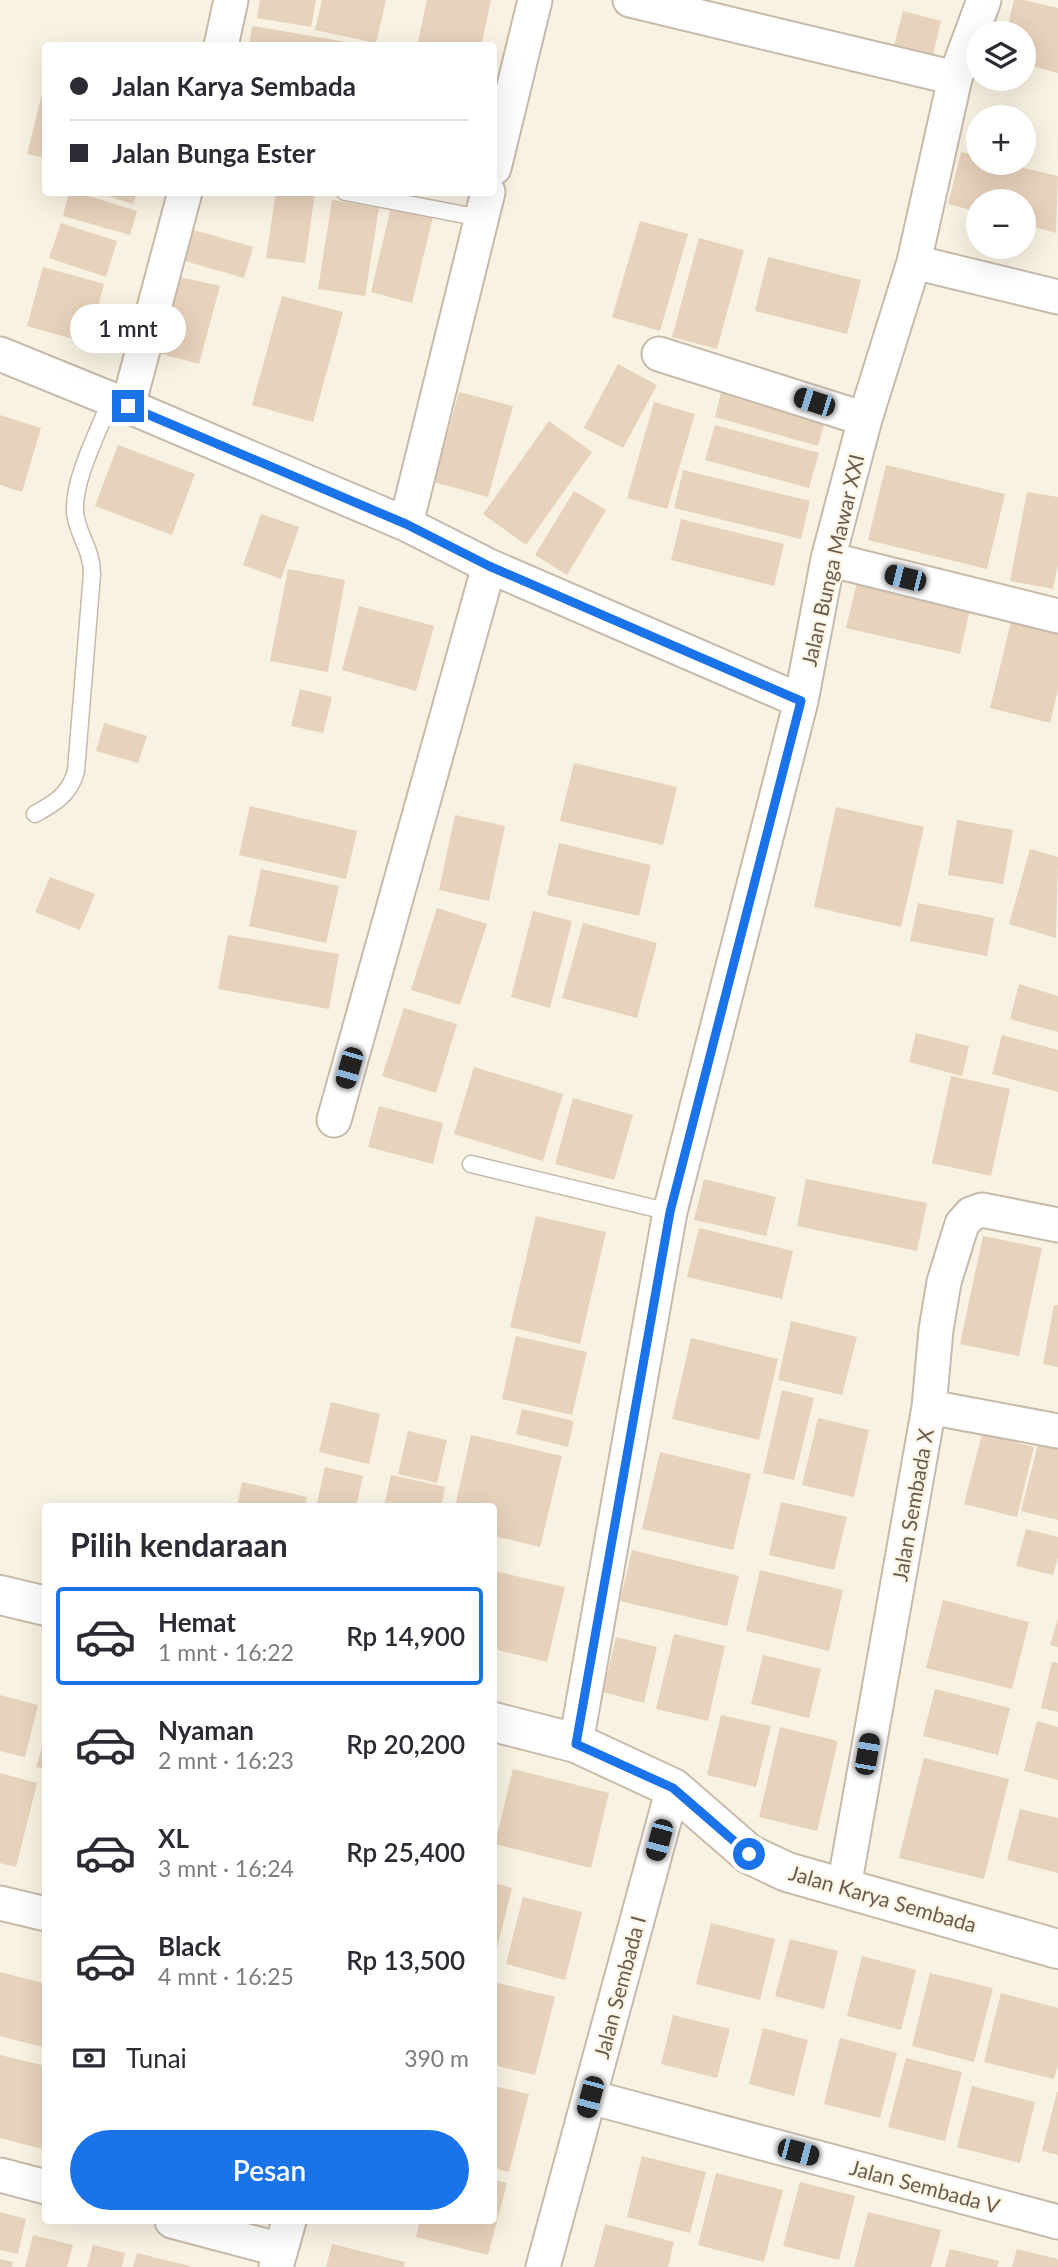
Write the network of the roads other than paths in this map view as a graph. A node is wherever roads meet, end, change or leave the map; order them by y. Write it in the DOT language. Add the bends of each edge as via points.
graph roads {
  1 [pos="231,0"];
  2 [pos="535,0"];
  3 [pos="630,0"];
  4 [pos="984,0"];
  5 [pos="222,42"];
  6 [pos="955,78"];
  7 [pos="497,156"];
  8 [pos="184,196"];
  9 [pos="388,196"];
  10 [pos="484,205"];
  11 [pos="914,262"];
  12 [pos="1058,297"];
  13 [pos="0,354"];
  14 [pos="659,354"];
  15 [pos="120,403"];
  16 [pos="865,419"];
  17 [pos="406,524"];
  18 [pos="828,559"];
  19 [pos="489,566"];
  20 [pos="1058,616"];
  21 [pos="801,701"];
  22 [pos="35,814"];
  23 [pos="334,1120"];
  24 [pos="471,1164"];
  25 [pos="670,1212"];
  26 [pos="1058,1225"];
  27 [pos="929,1407"];
  28 [pos="1058,1431"];
  29 [pos="0,1595"];
  30 [pos="42,1605"];
  31 [pos="497,1723"];
  32 [pos="576,1744"];
  33 [pos="673,1788"];
  34 [pos="844,1887"];
  35 [pos="0,1903"];
  36 [pos="42,1913"];
  37 [pos="1058,1949"];
  38 [pos="590,2097"];
  39 [pos="0,2175"];
  40 [pos="42,2186"];
  41 [pos="1058,2222"];
  42 [pos="185,2224"];
  43 [pos="282,2246"];
  44 [pos="543,2267"];
  1 -- 5 [label="street"];
  2 -- 7 [label="street"];
  3 -- 6 [label="street"];
  4 -- 6 [label="street, Jalan Bunga Mawar XXI"];
  6 -- 11 [label="street, Jalan Bunga Mawar XXI"];
  8 -- 15 [label="street"];
  9 -- 10 [label="lane"];
  10 -- 17 [label="street"];
  11 -- 12 [label="street"];
  11 -- 16 [label="street, Jalan Bunga Mawar XXI"];
  13 -- 15 [label="street"];
  14 -- 16 [label="street"];
  15 -- 17 [label="street"];
  15 -- 22 [label="lane" via="76,489 75,515 88,547 92,574 76,771 58,802"];
  16 -- 18 [label="street, Jalan Bunga Mawar XXI"];
  17 -- 19 [label="street"];
  18 -- 20 [label="street"];
  18 -- 21 [label="street, Jalan Bunga Mawar XXI"];
  19 -- 21 [label="street"];
  19 -- 23 [label="street"];
  21 -- 25 [label="street, Jalan Bunga Mawar XXI"];
  24 -- 25 [label="lane"];
  25 -- 32 [label="street, Jalan Bunga Mawar XXI"];
  26 -- 27 [label="street, Jalan Sembada X" via="982,1210 962,1224 944,1282"];
  27 -- 28 [label="street"];
  27 -- 34 [label="street, Jalan Sembada X"];
  29 -- 30 [label="street"];
  31 -- 32 [label="street, Jalan Karya Sembada"];
  32 -- 33 [label="street, Jalan Karya Sembada"];
  33 -- 34 [label="street, Jalan Karya Sembada" via="749,1854 787,1871"];
  33 -- 38 [label="street, Jalan Sembada I"];
  34 -- 37 [label="street, Jalan Karya Sembada"];
  35 -- 36 [label="street"];
  38 -- 41 [label="street, Jalan Sembada V"];
  38 -- 44 [label="street, Jalan Sembada I"];
  39 -- 40 [label="street"];
  42 -- 43 [label="street"];
}
